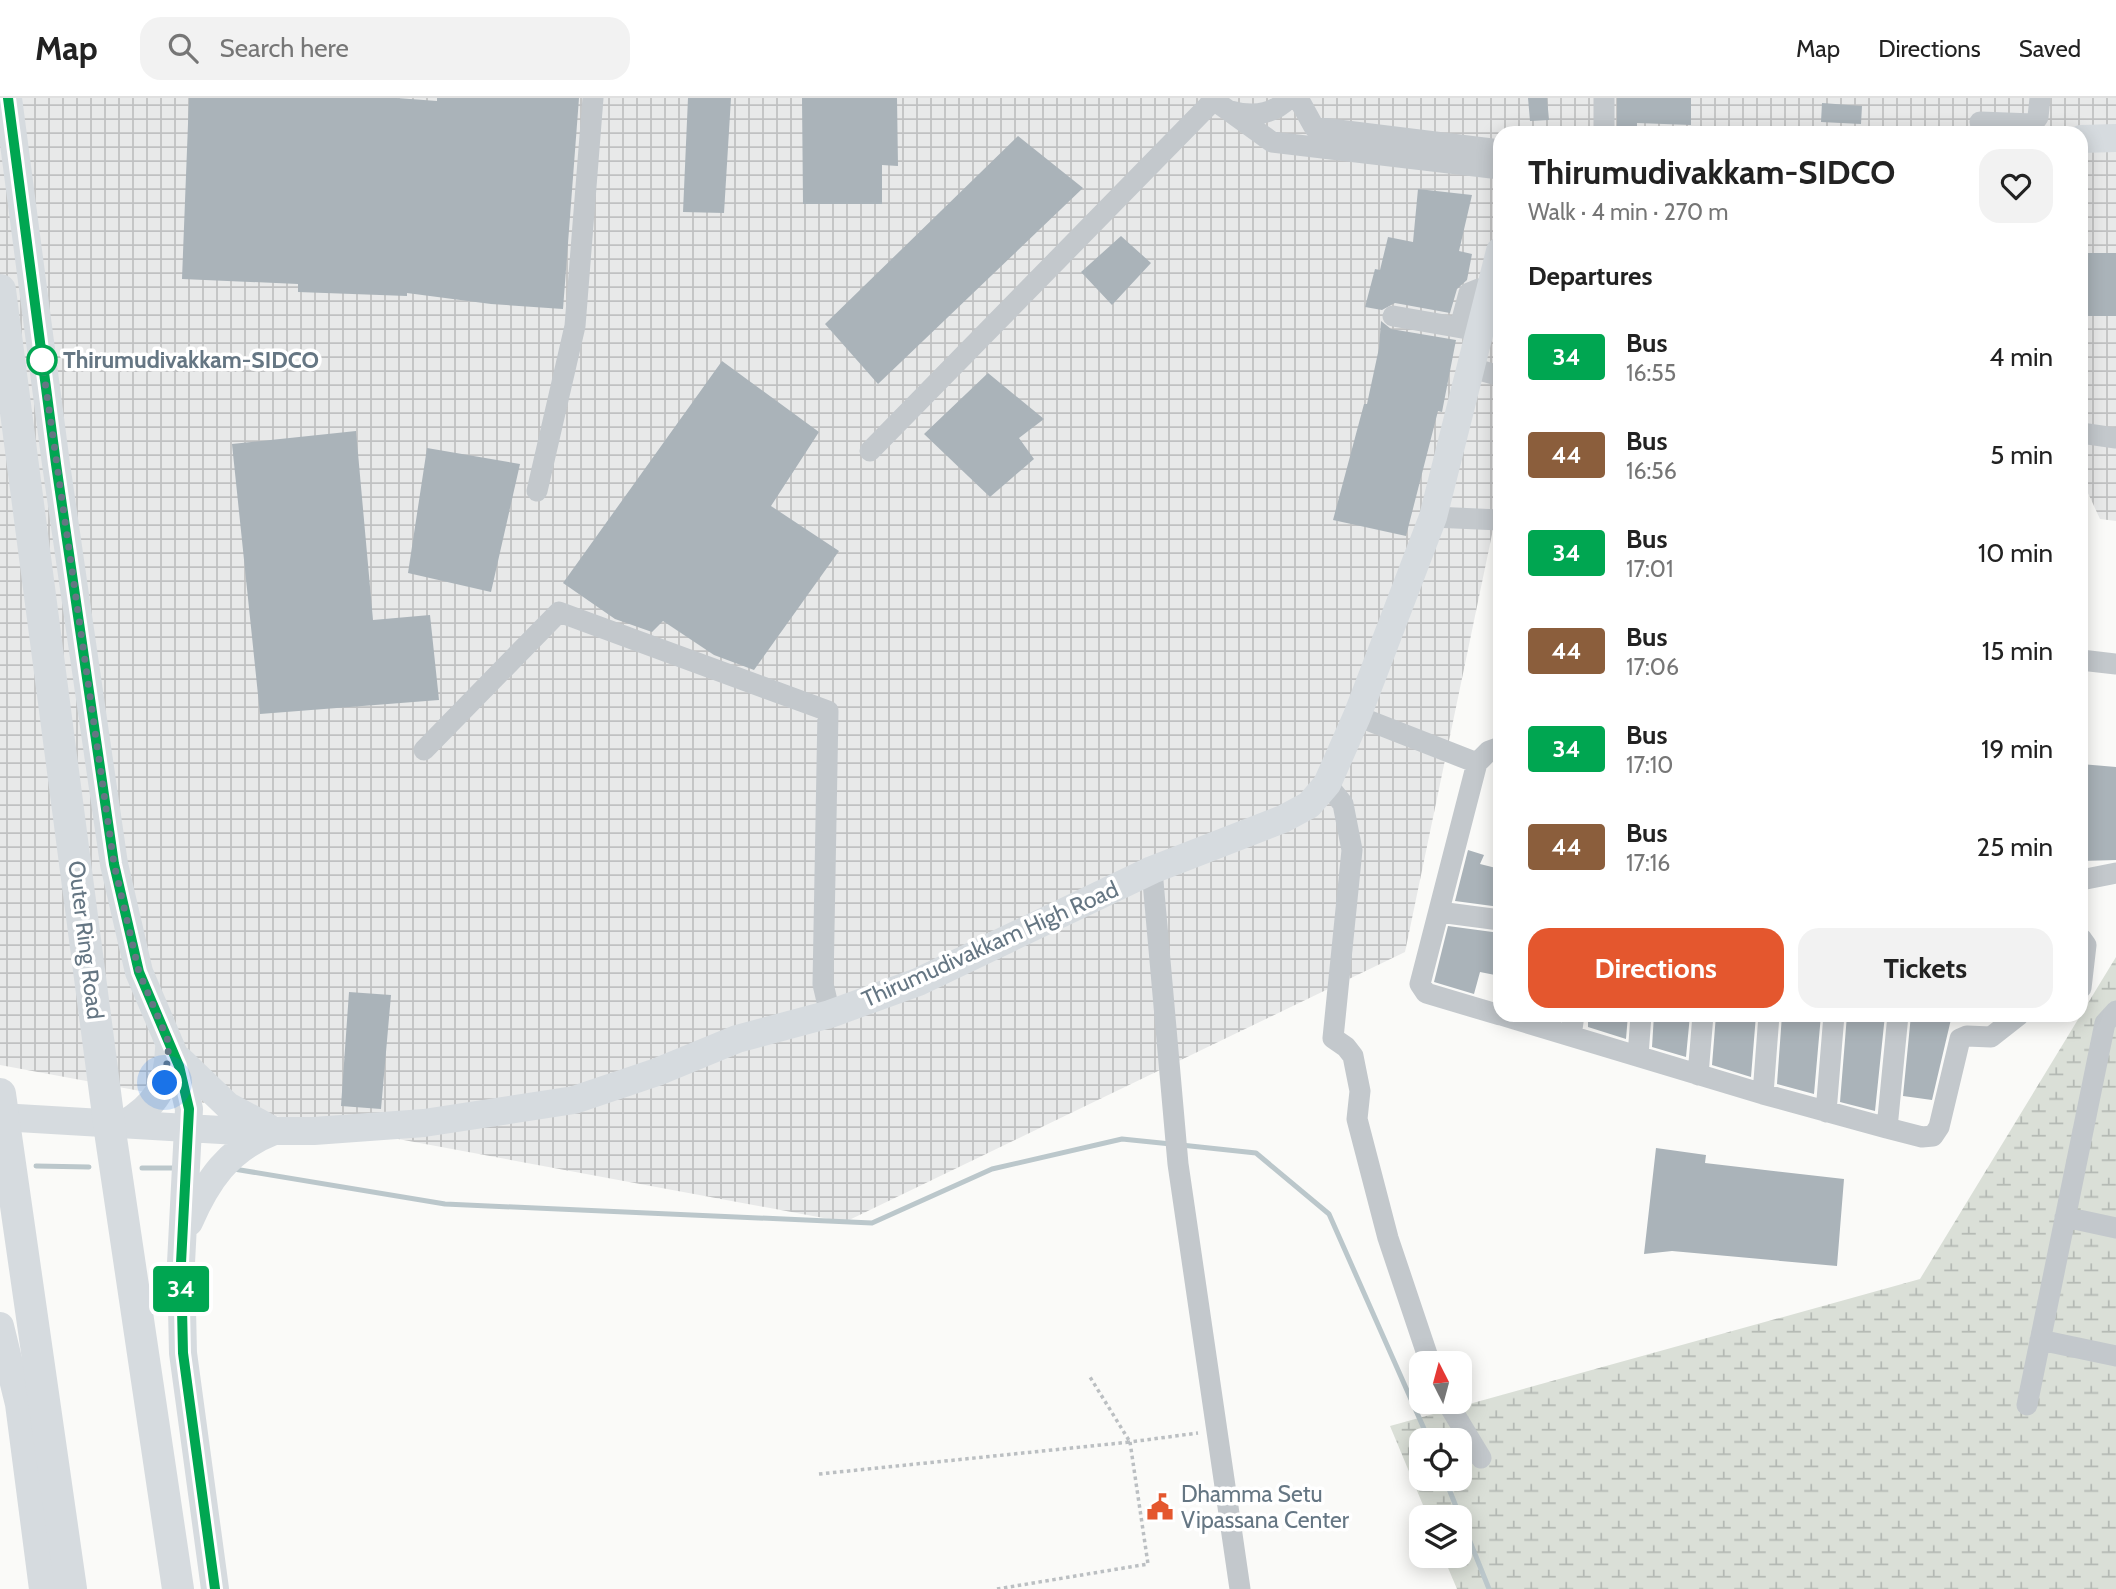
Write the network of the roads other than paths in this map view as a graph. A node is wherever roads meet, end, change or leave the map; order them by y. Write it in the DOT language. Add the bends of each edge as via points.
graph roads {
  1 [pos="8,98"];
  2 [pos="593,98"];
  3 [pos="1289,98"];
  4 [pos="1298,98"];
  5 [pos="1604,98"];
  6 [pos="2040,98"];
  7 [pos="1217,103"];
  8 [pos="1980,122"];
  9 [pos="1604,126"];
  10 [pos="1995,126"];
  11 [pos="2013,126"];
  12 [pos="2116,138"];
  13 [pos="2088,139"];
  14 [pos="1493,148"];
  15 [pos="1493,168"];
  16 [pos="0,290"];
  17 [pos="1493,296"];
  18 [pos="1393,316"];
  19 [pos="1470,329"];
  20 [pos="1472,368"];
  21 [pos="1493,374"];
  22 [pos="2088,434"];
  23 [pos="2116,438"];
  24 [pos="870,451"];
  25 [pos="537,491"];
  26 [pos="1433,517"];
  27 [pos="1493,520"];
  28 [pos="2088,661"];
  29 [pos="2116,664"];
  30 [pos="1357,716"];
  31 [pos="424,750"];
  32 [pos="1493,750"];
  33 [pos="1476,764"];
  34 [pos="1326,784"];
  35 [pos="1153,870"];
  36 [pos="2116,873"];
  37 [pos="2088,879"];
  38 [pos="1440,912"];
  39 [pos="1493,919"];
  40 [pos="2116,1011"];
  41 [pos="1493,1013"];
  42 [pos="830,1014"];
  43 [pos="1546,1022"];
  44 [pos="1640,1022"];
  45 [pos="1702,1022"];
  46 [pos="1768,1022"];
  47 [pos="1833,1022"];
  48 [pos="1897,1022"];
  49 [pos="2010,1022"];
  50 [pos="1573,1026"];
  51 [pos="171,1048"];
  52 [pos="1638,1056"];
  53 [pos="1698,1075"];
  54 [pos="1763,1094"];
  55 [pos="0,1096"];
  56 [pos="1826,1112"];
  57 [pos="120,1122"];
  58 [pos="3,1127"];
  59 [pos="187,1128"];
  60 [pos="1887,1128"];
  61 [pos="274,1131"];
  62 [pos="185,1183"];
  63 [pos="2065,1217"];
  64 [pos="2116,1228"];
  65 [pos="181,1250"];
  66 [pos="0,1326"];
  67 [pos="2040,1340"];
  68 [pos="1426,1351"];
  69 [pos="2116,1356"];
  70 [pos="2027,1405"];
  71 [pos="1454,1414"];
  72 [pos="1480,1458"];
  73 [pos="43,1589"];
  74 [pos="71,1589"];
  75 [pos="178,1589"];
  76 [pos="215,1589"];
  77 [pos="1240,1589"];
  1 -- 51 [label="main road" via="114,864 139,972"];
  2 -- 25 [label="street" via="575,326"];
  3 -- 7 [label="street" via="1258,114"];
  4 -- 14 [label="street" via="1314,127"];
  5 -- 9 [label="street"];
  6 -- 11 [label="street" via="2037,121"];
  7 -- 15 [label="street" via="1272,142"];
  7 -- 24 [label="street"];
  8 -- 10 [label="street"];
  12 -- 13 [label="main road"];
  16 -- 57 [label="highway, Outer Ring Road"];
  17 -- 19 [label="main road, Thirumudivakkam High Road"];
  18 -- 19 [label="street"];
  19 -- 20 [label="main road, Thirumudivakkam High Road"];
  20 -- 21 [label="street"];
  20 -- 26 [label="main road, Thirumudivakkam High Road"];
  22 -- 23 [label="street"];
  26 -- 27 [label="street"];
  26 -- 30 [label="main road, Thirumudivakkam High Road"];
  28 -- 29 [label="street"];
  30 -- 33 [label="street"];
  30 -- 34 [label="main road, Thirumudivakkam High Road"];
  31 -- 42 [label="street" via="559,612 828,711 823,984"];
  32 -- 33 [label="street"];
  33 -- 38 [label="street"];
  34 -- 35 [label="main road, Thirumudivakkam High Road" via="1309,806 1283,819"];
  34 -- 68 [label="street" via="1343,804 1352,850 1333,1038 1353,1056 1360,1091 1357,1119 1388,1238"];
  35 -- 42 [label="main road, Thirumudivakkam High Road" via="918,982"];
  35 -- 77 [label="street" via="1178,1164"];
  36 -- 37 [label="street"];
  38 -- 39 [label="street"];
  38 -- 41 [label="street" via="1420,984 1426,993"];
  40 -- 63 [label="street" via="2105,1023"];
  42 -- 61 [label="main road, Thirumudivakkam High Road" via="737,1039 574,1100 424,1123"];
  43 -- 50 [label="street"];
  44 -- 52 [label="street"];
  45 -- 53 [label="street"];
  46 -- 54 [label="street"];
  47 -- 56 [label="street"];
  48 -- 60 [label="street"];
  49 -- 60 [label="street" via="1992,1037 1960,1039 1939,1128 1933,1136 1922,1138"];
  50 -- 52 [label="street"];
  51 -- 57 [label="main road" via="157,1099"];
  51 -- 59 [label="main road" via="186,1091"];
  51 -- 61 [label="main road" via="228,1105"];
  52 -- 53 [label="street"];
  53 -- 54 [label="street"];
  54 -- 56 [label="street"];
  55 -- 58 [label="highway"];
  56 -- 60 [label="street"];
  57 -- 58 [label="main road, Thirumudivakkam High Road"];
  57 -- 59 [label="main road, Thirumudivakkam High Road"];
  57 -- 62 [label="main road" via="173,1150"];
  57 -- 75 [label="highway, Outer Ring Road"];
  58 -- 74 [label="highway"];
  59 -- 61 [label="main road, Thirumudivakkam High Road"];
  59 -- 62 [label="main road"];
  61 -- 65 [label="main road" via="249,1143 220,1166 197,1204"];
  62 -- 65 [label="main road"];
  63 -- 64 [label="street"];
  63 -- 67 [label="street"];
  65 -- 76 [label="main road" via="183,1353"];
  66 -- 73 [label="main road" via="19,1404"];
  67 -- 69 [label="street"];
  67 -- 70 [label="street"];
  71 -- 72 [label="street"];
}
